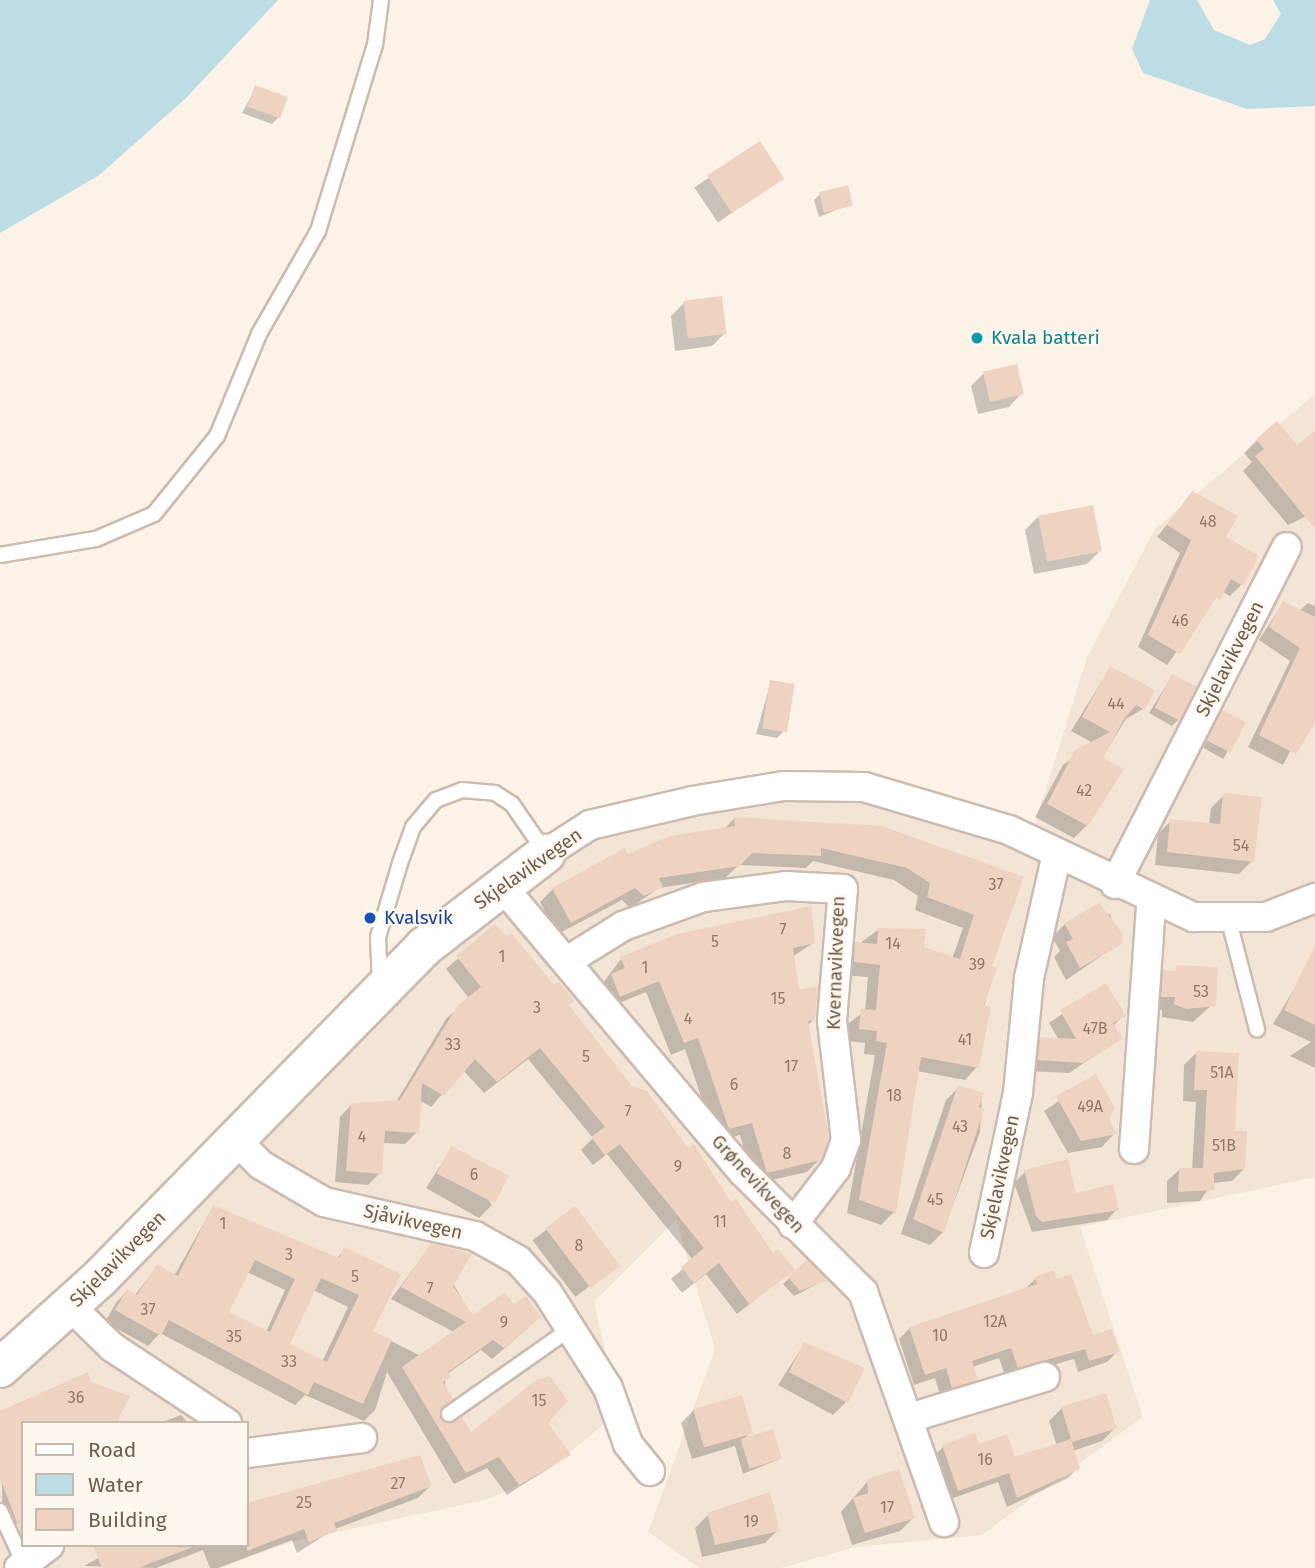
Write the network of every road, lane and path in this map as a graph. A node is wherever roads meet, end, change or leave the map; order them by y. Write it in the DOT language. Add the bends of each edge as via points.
graph roads {
  1 [pos="381,0"];
  2 [pos="1287,547"];
  3 [pos="0,555"];
  4 [pos="545,854"];
  5 [pos="1057,854"];
  6 [pos="1115,884"];
  7 [pos="501,885"];
  8 [pos="1151,903"];
  9 [pos="1311,907"];
  10 [pos="1230,921"];
  11 [pos="567,961"];
  12 [pos="380,993"];
  13 [pos="1257,1029"];
  14 [pos="236,1140"];
  15 [pos="1134,1149"];
  16 [pos="793,1224"];
  17 [pos="984,1253"];
  18 [pos="70,1306"];
  19 [pos="570,1329"];
  20 [pos="0,1368"];
  21 [pos="1045,1377"];
  22 [pos="449,1414"];
  23 [pos="909,1418"];
  24 [pos="224,1421"];
  25 [pos="362,1438"];
  26 [pos="248,1453"];
  27 [pos="650,1471"];
  28 [pos="0,1511"];
  29 [pos="944,1522"];
  30 [pos="46,1547"];
  31 [pos="22,1566"];
  1 -- 3 [label="lane" via="376,46 318,231 259,334 202,457 154,514 96,539"];
  2 -- 6 [label="street, Skjelavikvegen"];
  4 -- 5 [label="street, Skjelavikvegen" via="590,825 784,786 864,787 948,808"];
  4 -- 7 [label="main road, Skjelavikvegen"];
  4 -- 12 [label="lane" via="512,804 495,793 462,790 436,800 413,827 378,937"];
  5 -- 6 [label="street, Skjelavikvegen"];
  5 -- 17 [label="street, Skjelavikvegen" via="1029,978 1018,1093"];
  6 -- 8 [label="street, Skjelavikvegen"];
  7 -- 11 [label="street, Grønevikvegen"];
  7 -- 12 [label="main road, Skjelavikvegen" via="424,947"];
  8 -- 10 [label="street, Skjelavikvegen" via="1193,918"];
  8 -- 15 [label="street"];
  9 -- 10 [label="street, Skjelavikvegen"];
  10 -- 13 [label="lane"];
  11 -- 16 [label="street, Grønevikvegen"];
  11 -- 16 [label="street, Kvernavikvegen" via="623,926 703,897 753,888 843,889 832,1021 846,1140 836,1168"];
  12 -- 14 [label="main road, Skjelavikvegen"];
  14 -- 18 [label="main road, Skjelavikvegen"];
  14 -- 19 [label="street, Sjåvikvegen" via="261,1165 324,1202 475,1236 518,1260"];
  16 -- 23 [label="street, Grønevikvegen" via="863,1292"];
  18 -- 20 [label="main road, Skjelavikvegen"];
  18 -- 24 [label="street" via="112,1347"];
  19 -- 22 [label="lane"];
  19 -- 27 [label="street, Sjåvikvegen" via="608,1388 628,1444"];
  21 -- 23 [label="street"];
  23 -- 29 [label="street, Grønevikvegen"];
  25 -- 26 [label="street"];
  28 -- 31 [label="lane"];
  30 -- 31 [label="street"];
}
